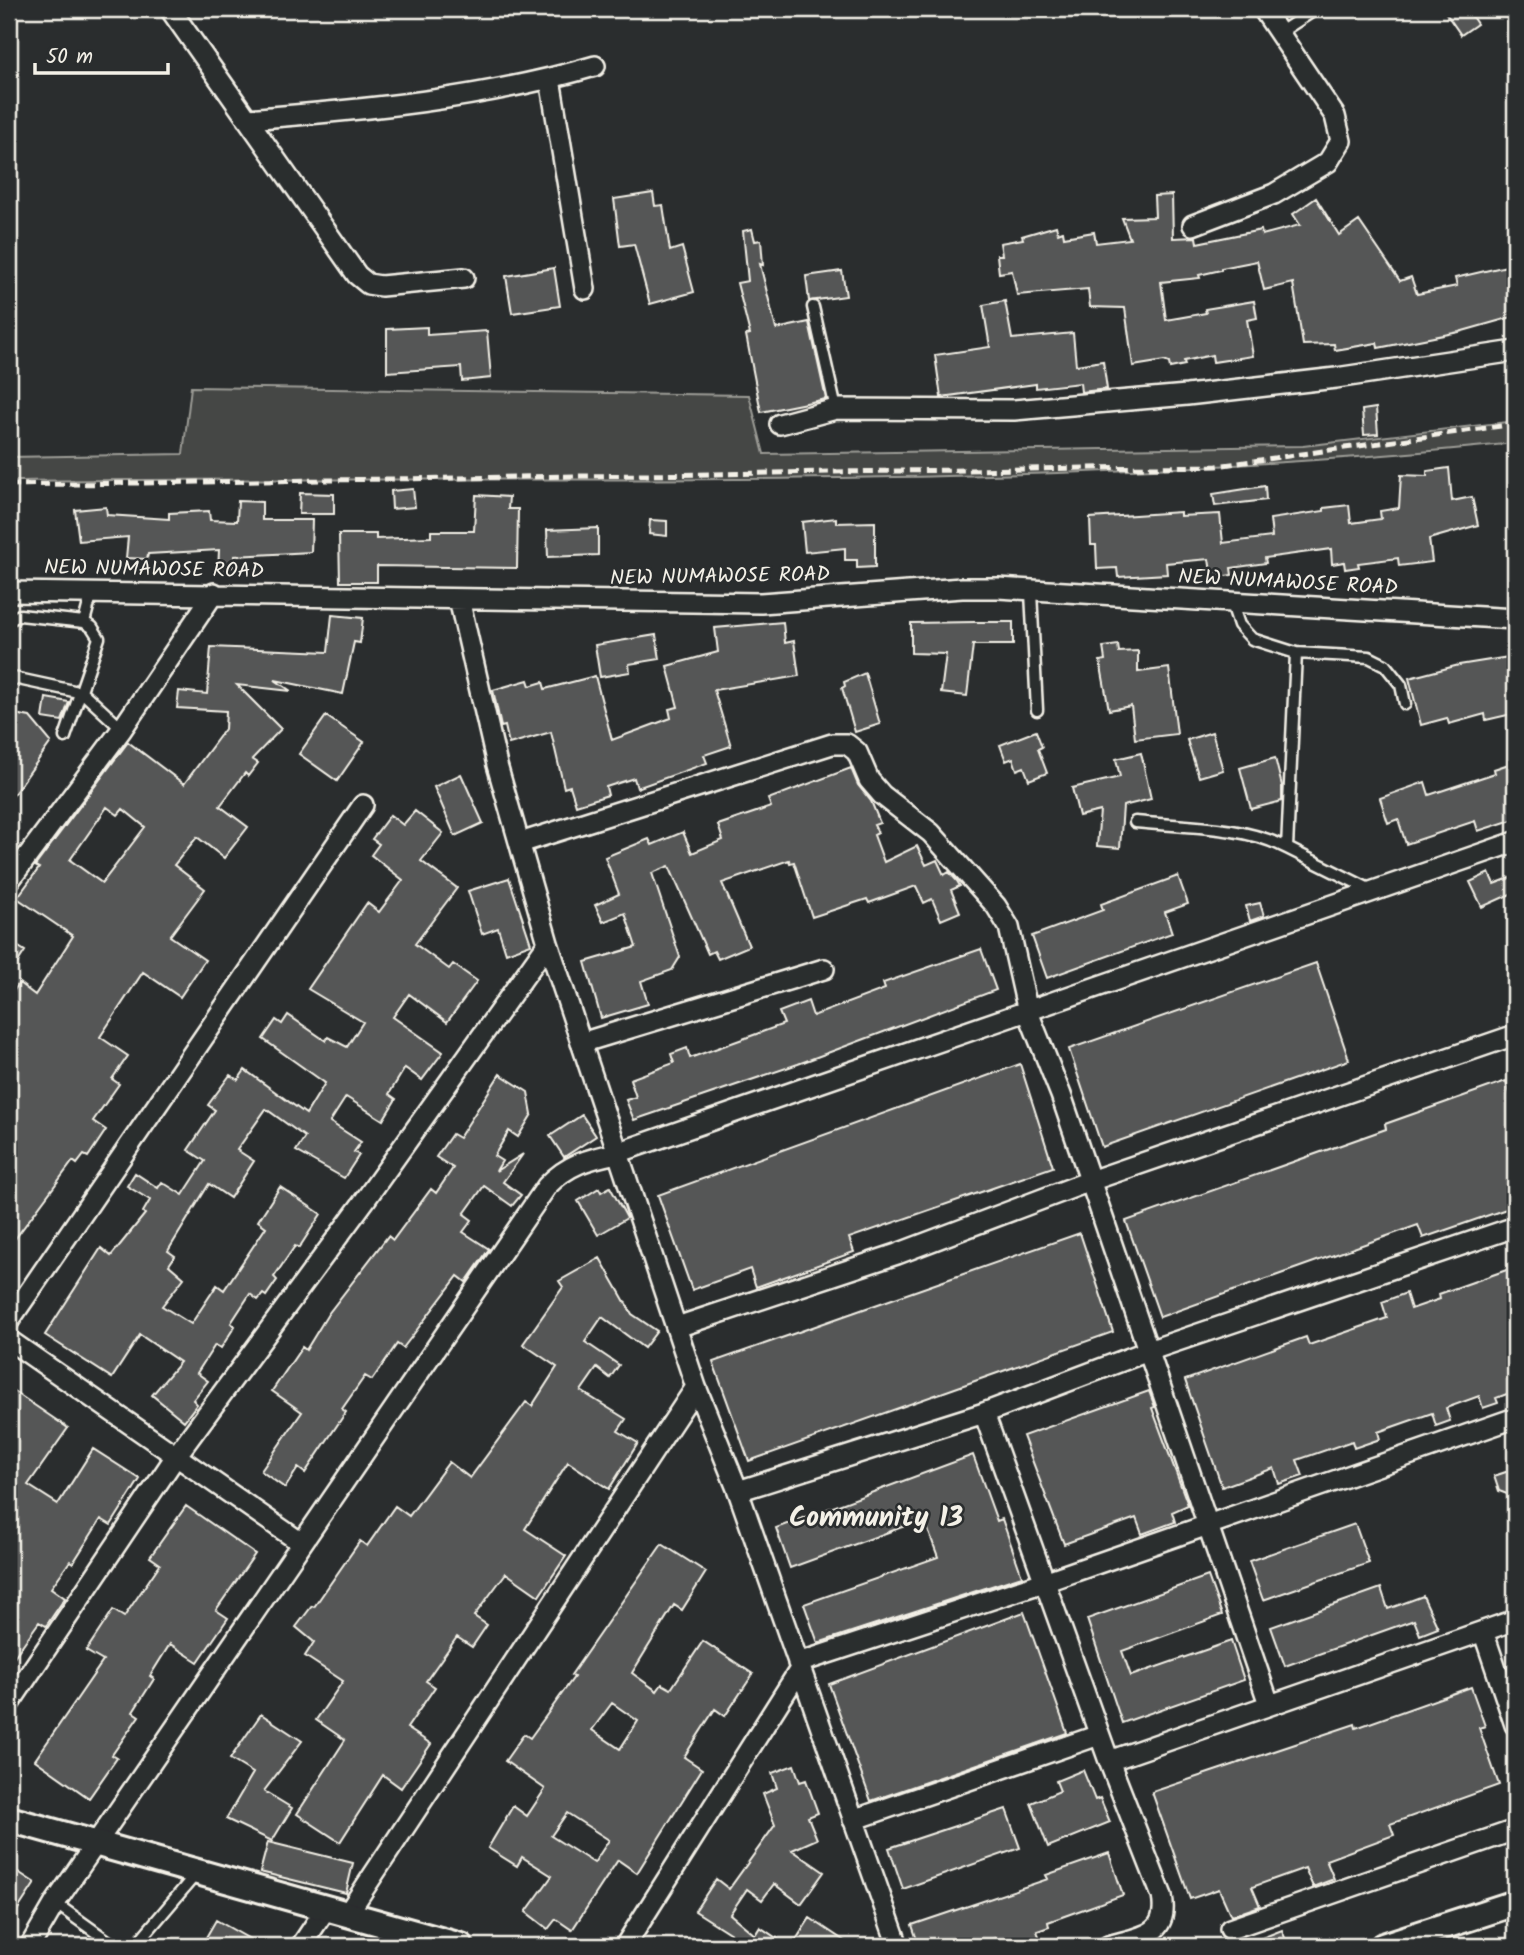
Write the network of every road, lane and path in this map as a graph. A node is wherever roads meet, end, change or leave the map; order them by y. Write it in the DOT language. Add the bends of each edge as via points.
graph roads {
  1 [pos="170,9"];
  2 [pos="1263,9"];
  3 [pos="1316,9"];
  4 [pos="1279,33"];
  5 [pos="595,66"];
  6 [pos="550,79"];
  7 [pos="247,119"];
  8 [pos="1193,225"];
  9 [pos="464,278"];
  10 [pos="584,289"];
  11 [pos="813,307"];
  12 [pos="1515,351"];
  13 [pos="836,409"];
  14 [pos="780,424"];
  15 [pos="92,591"];
  16 [pos="9,592"];
  17 [pos="1031,592"];
  18 [pos="214,593"];
  19 [pos="459,599"];
  20 [pos="1232,604"];
  21 [pos="9,620"];
  22 [pos="1515,620"];
  23 [pos="84,622"];
  24 [pos="1296,653"];
  25 [pos="9,677"];
  26 [pos="83,693"];
  27 [pos="1405,704"];
  28 [pos="1037,710"];
  29 [pos="122,729"];
  30 [pos="65,737"];
  31 [pos="363,805"];
  32 [pos="1135,822"];
  33 [pos="1515,842"];
  34 [pos="520,843"];
  35 [pos="1287,848"];
  36 [pos="9,881"];
  37 [pos="1374,891"];
  38 [pos="548,943"];
  39 [pos="824,969"];
  40 [pos="1028,1012"];
  41 [pos="1515,1037"];
  42 [pos="581,1043"];
  43 [pos="617,1153"];
  44 [pos="1090,1181"];
  45 [pos="1515,1227"];
  46 [pos="9,1321"];
  47 [pos="677,1327"];
  48 [pos="9,1340"];
  49 [pos="1148,1351"];
  50 [pos="695,1387"];
  51 [pos="984,1413"];
  52 [pos="1515,1418"];
  53 [pos="176,1456"];
  54 [pos="738,1491"];
  55 [pos="1208,1524"];
  56 [pos="300,1542"];
  57 [pos="1046,1581"];
  58 [pos="1515,1620"];
  59 [pos="1483,1631"];
  60 [pos="799,1666"];
  61 [pos="9,1704"];
  62 [pos="1269,1704"];
  63 [pos="1515,1725"];
  64 [pos="1100,1735"];
  65 [pos="1109,1761"];
  66 [pos="9,1819"];
  67 [pos="853,1820"];
  68 [pos="1515,1830"];
  69 [pos="97,1843"];
  70 [pos="198,1871"];
  71 [pos="55,1903"];
  72 [pos="1515,1903"];
  73 [pos="337,1910"];
  74 [pos="1230,1929"];
  75 [pos="30,1946"];
  76 [pos="115,1946"];
  77 [pos="135,1946"];
  78 [pos="301,1946"];
  79 [pos="461,1946"];
  80 [pos="625,1946"];
  81 [pos="898,1946"];
  82 [pos="1108,1946"];
  83 [pos="1383,1946"];
  1 -- 7 [label="street"];
  2 -- 4 [label="street"];
  3 -- 4 [label="lane"];
  4 -- 8 [label="street" via="1335,116 1341,141 1328,162 1274,194"];
  5 -- 6 [label="street"];
  6 -- 7 [label="street" via="353,111"];
  6 -- 10 [label="street"];
  7 -- 9 [label="street" via="368,284"];
  11 -- 13 [label="lane"];
  12 -- 13 [label="street" via="1336,378 1041,408"];
  13 -- 14 [label="street"];
  15 -- 16 [label="street, NEW NUMAWOSE ROAD"];
  15 -- 18 [label="street, NEW NUMAWOSE ROAD"];
  15 -- 23 [label="lane"];
  17 -- 19 [label="street, NEW NUMAWOSE ROAD" via="962,588 761,603"];
  17 -- 20 [label="street, NEW NUMAWOSE ROAD"];
  17 -- 28 [label="lane"];
  18 -- 19 [label="street, NEW NUMAWOSE ROAD"];
  18 -- 29 [label="street"];
  19 -- 34 [label="street"];
  20 -- 22 [label="street, NEW NUMAWOSE ROAD" via="1295,604"];
  20 -- 24 [label="lane" via="1245,634"];
  21 -- 23 [label="lane" via="20,615"];
  23 -- 26 [label="lane" via="99,638"];
  24 -- 27 [label="lane" via="1369,657 1385,665 1401,685"];
  24 -- 35 [label="lane"];
  25 -- 26 [label="lane"];
  26 -- 29 [label="lane"];
  26 -- 30 [label="lane"];
  29 -- 36 [label="street"];
  31 -- 46 [label="street"];
  32 -- 35 [label="lane" via="1236,832"];
  33 -- 37 [label="street"];
  34 -- 38 [label="street"];
  34 -- 40 [label="street" via="832,744 847,744 857,752 869,780 882,795 930,833 996,906 1009,927"];
  35 -- 37 [label="lane"];
  37 -- 40 [label="street"];
  38 -- 42 [label="street"];
  38 -- 53 [label="street"];
  39 -- 42 [label="street"];
  40 -- 43 [label="street"];
  40 -- 44 [label="street"];
  41 -- 44 [label="street"];
  42 -- 43 [label="street"];
  43 -- 47 [label="street"];
  43 -- 56 [label="street" via="579,1161 547,1186"];
  44 -- 47 [label="street" via="897,1254"];
  44 -- 49 [label="street"];
  45 -- 49 [label="street"];
  47 -- 50 [label="street"];
  48 -- 53 [label="street"];
  49 -- 51 [label="street"];
  49 -- 55 [label="street"];
  50 -- 54 [label="street"];
  50 -- 73 [label="street"];
  51 -- 54 [label="street"];
  51 -- 57 [label="street"];
  52 -- 55 [label="street"];
  53 -- 56 [label="street"];
  53 -- 61 [label="street"];
  54 -- 60 [label="street"];
  55 -- 57 [label="street"];
  55 -- 62 [label="street"];
  56 -- 69 [label="street"];
  57 -- 60 [label="street"];
  57 -- 64 [label="street"];
  58 -- 59 [label="street"];
  59 -- 62 [label="street"];
  59 -- 63 [label="street"];
  60 -- 67 [label="street"];
  60 -- 80 [label="street"];
  62 -- 65 [label="street"];
  64 -- 65 [label="street"];
  64 -- 67 [label="street"];
  65 -- 82 [label="street" via="1165,1912 1152,1933"];
  66 -- 69 [label="street"];
  67 -- 81 [label="street"];
  68 -- 74 [label="street"];
  69 -- 70 [label="street"];
  69 -- 71 [label="street"];
  70 -- 73 [label="street"];
  70 -- 77 [label="lane"];
  71 -- 75 [label="street"];
  71 -- 76 [label="lane"];
  72 -- 83 [label="street"];
  73 -- 78 [label="street"];
  73 -- 79 [label="street"];
}
